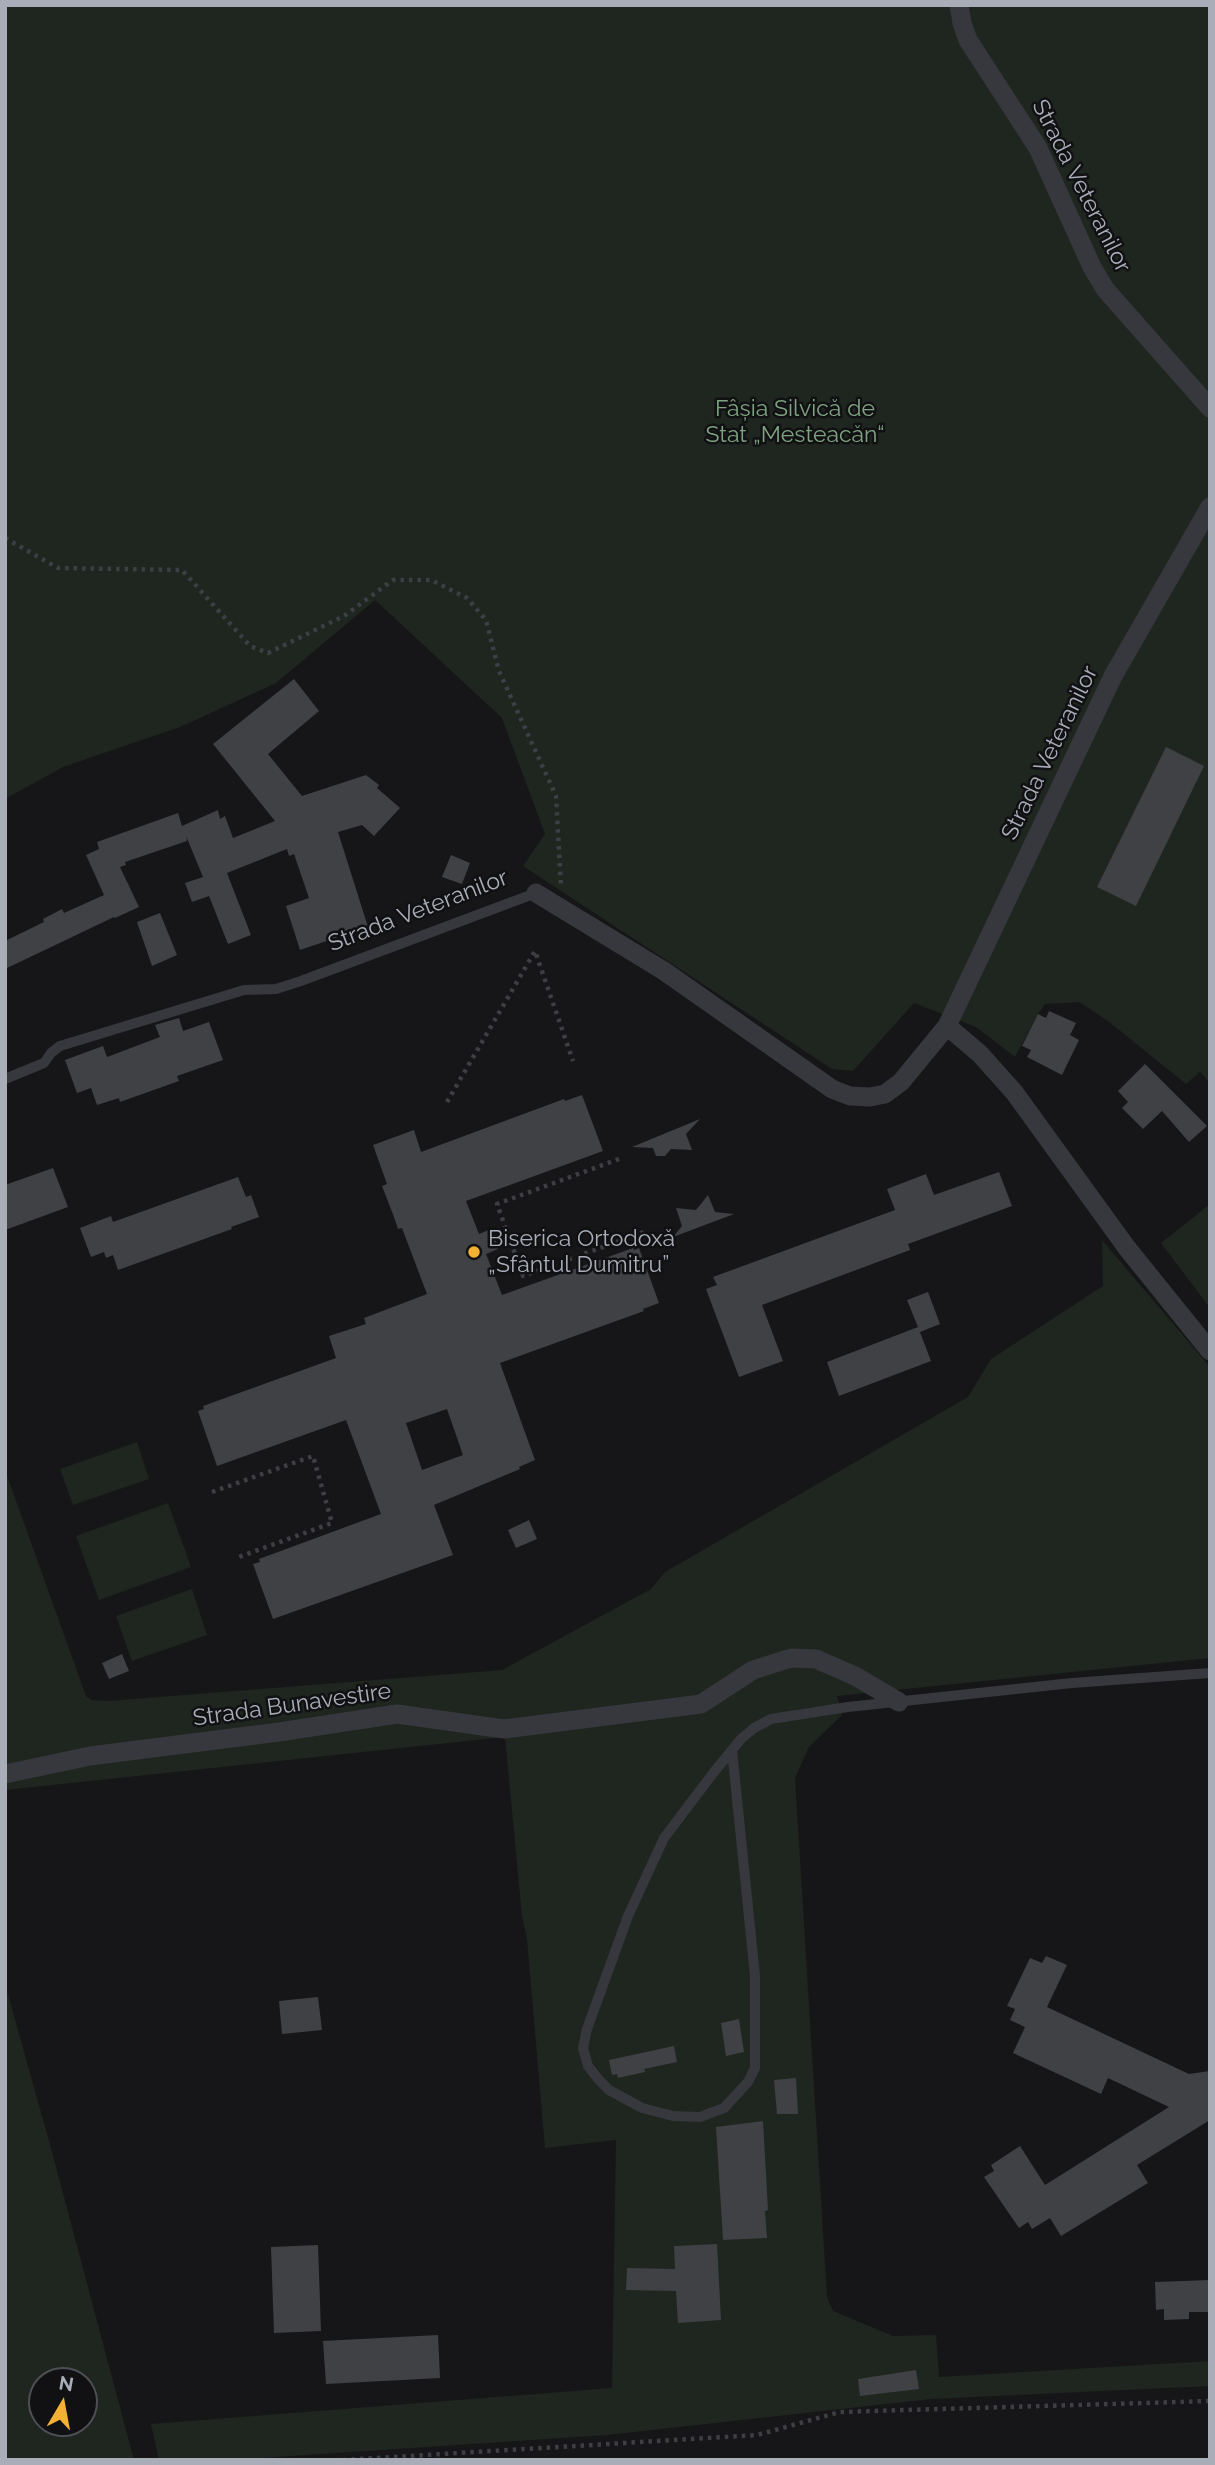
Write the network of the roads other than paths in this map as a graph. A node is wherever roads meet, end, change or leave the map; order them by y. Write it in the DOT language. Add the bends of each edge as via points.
graph roads {
  1 [pos="959,5"];
  2 [pos="1210,408"];
  3 [pos="1210,507"];
  4 [pos="536,893"];
  5 [pos="947,1026"];
  6 [pos="5,1079"];
  7 [pos="1210,1351"];
  8 [pos="1210,1672"];
  9 [pos="899,1702"];
  10 [pos="732,1750"];
  11 [pos="5,1774"];
  1 -- 2 [label="street, Strada Veteranilor" via="968,40 1038,148 1105,289"];
  3 -- 5 [label="street, Strada Veteranilor" via="1113,676"];
  4 -- 5 [label="street, Strada Veteranilor" via="664,971 832,1089 850,1096 885,1094 901,1082"];
  4 -- 6 [label="lane, Strada Veteranilor" via="301,981 276,989 244,990 60,1046 44,1063"];
  5 -- 7 [label="street" via="1014,1092 1127,1248"];
  8 -- 9 [label="lane"];
  9 -- 10 [label="lane" via="771,1719 754,1728"];
  9 -- 11 [label="street, Strada Bunavestire" via="816,1659 791,1658 753,1670 701,1704 504,1729 397,1714 90,1756"];
  10 -- 10 [label="lane" via="755,1976 755,2068 723,2108 700,2117 673,2116 642,2108 609,2090 588,2066 583,2048 628,1916 664,1838"];
}
